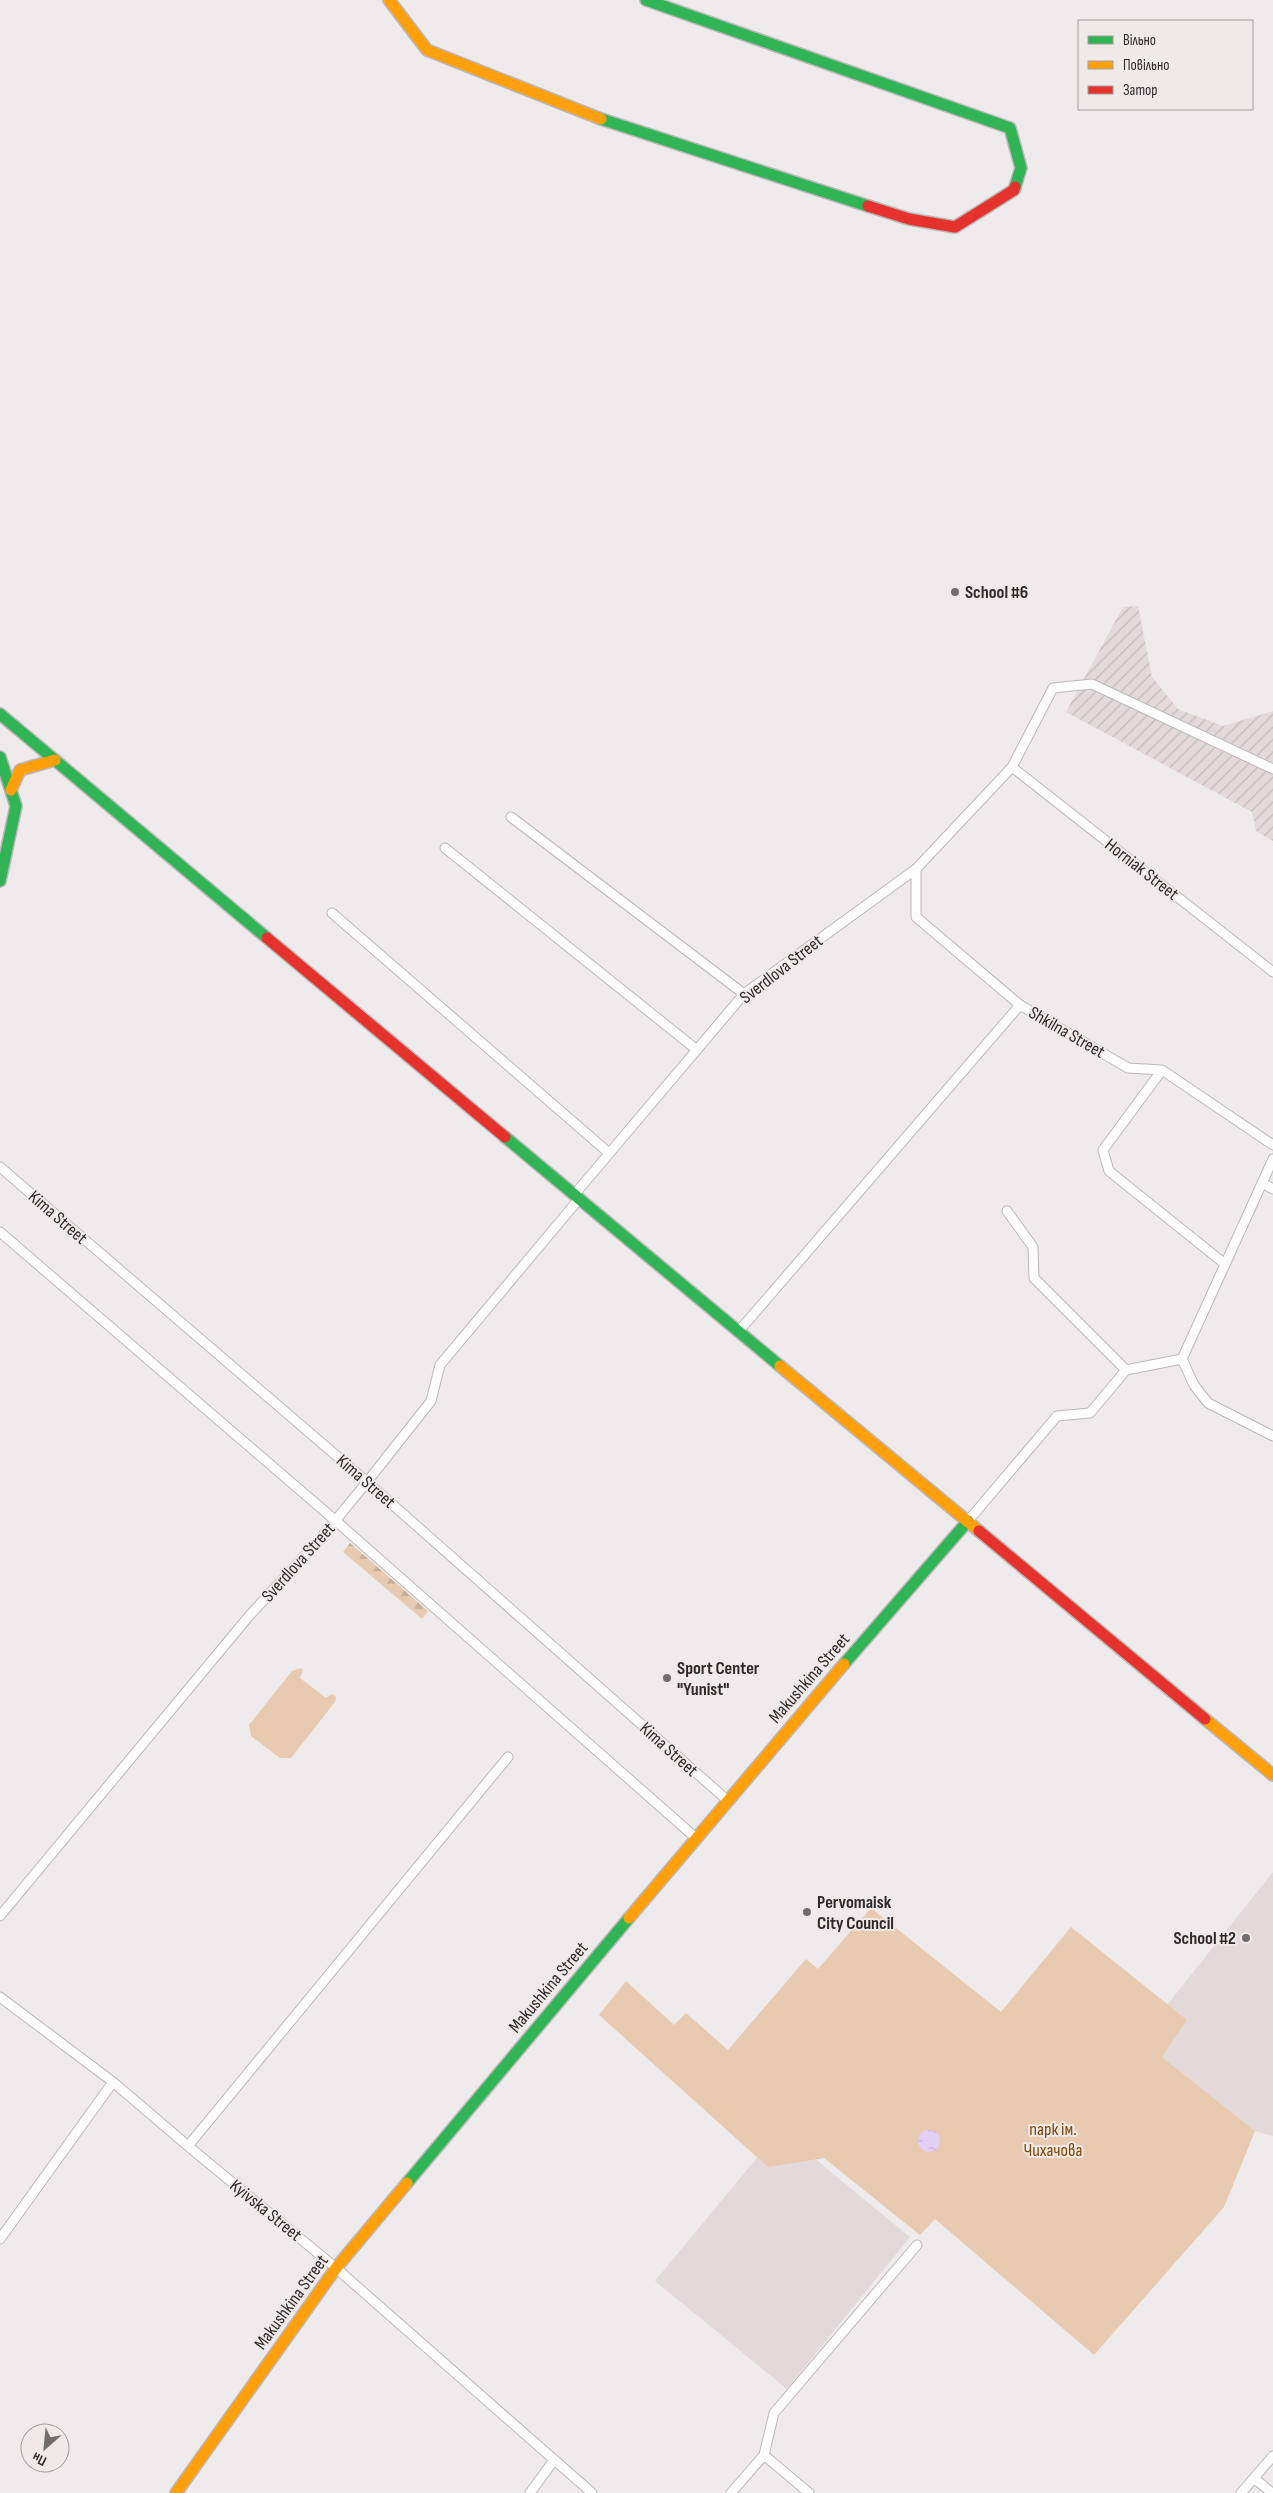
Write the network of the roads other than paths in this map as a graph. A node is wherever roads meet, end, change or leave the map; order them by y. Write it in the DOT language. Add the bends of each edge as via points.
graph roads {
  1 [pos="389,0"];
  2 [pos="646,0"];
  3 [pos="0,714"];
  4 [pos="0,758"];
  5 [pos="55,760"];
  6 [pos="1012,767"];
  7 [pos="1273,769"];
  8 [pos="11,790"];
  9 [pos="511,817"];
  10 [pos="445,848"];
  11 [pos="916,869"];
  12 [pos="0,881"];
  13 [pos="332,914"];
  14 [pos="1273,972"];
  15 [pos="744,994"];
  16 [pos="1020,1005"];
  17 [pos="697,1050"];
  18 [pos="1162,1070"];
  19 [pos="1273,1144"];
  20 [pos="609,1153"];
  21 [pos="1273,1159"];
  22 [pos="0,1167"];
  23 [pos="1262,1183"];
  24 [pos="1273,1189"];
  25 [pos="576,1197"];
  26 [pos="1007,1211"];
  27 [pos="0,1232"];
  28 [pos="1225,1264"];
  29 [pos="738,1331"];
  30 [pos="1182,1359"];
  31 [pos="1126,1370"];
  32 [pos="1273,1436"];
  33 [pos="367,1482"];
  34 [pos="968,1520"];
  35 [pos="336,1521"];
  36 [pos="508,1757"];
  37 [pos="1273,1775"];
  38 [pos="727,1800"];
  39 [pos="696,1838"];
  40 [pos="0,1916"];
  41 [pos="0,1996"];
  42 [pos="113,2082"];
  43 [pos="188,2146"];
  44 [pos="0,2237"];
  45 [pos="917,2245"];
  46 [pos="336,2268"];
  47 [pos="764,2455"];
  48 [pos="1273,2456"];
  49 [pos="554,2460"];
  50 [pos="1254,2478"];
  51 [pos="176,2493"];
  52 [pos="530,2493"];
  53 [pos="592,2493"];
  54 [pos="732,2493"];
  55 [pos="808,2493"];
  56 [pos="1241,2493"];
  57 [pos="1272,2493"];
  1 -- 2 [label="street" via="427,50 612,123 909,219 955,226 1014,190 1021,168 1010,128"];
  3 -- 5 [label="street"];
  4 -- 8 [label="street"];
  5 -- 8 [label="street" via="20,770"];
  5 -- 25 [label="street"];
  6 -- 7 [label="street, Sverdlova Street" via="1052,688 1092,684"];
  6 -- 11 [label="street, Sverdlova Street"];
  6 -- 14 [label="street, Horniak Street"];
  8 -- 12 [label="street" via="16,806"];
  9 -- 15 [label="street"];
  10 -- 17 [label="street"];
  11 -- 15 [label="street, Sverdlova Street"];
  11 -- 16 [label="street, Shkilna Street" via="916,917"];
  13 -- 20 [label="street"];
  15 -- 17 [label="street, Sverdlova Street"];
  16 -- 18 [label="street, Shkilna Street" via="1128,1068"];
  16 -- 29 [label="street"];
  17 -- 20 [label="street, Sverdlova Street"];
  18 -- 19 [label="street"];
  18 -- 28 [label="street" via="1103,1150 1109,1171"];
  20 -- 25 [label="street, Sverdlova Street"];
  21 -- 23 [label="street"];
  22 -- 33 [label="street, Kima Street"];
  23 -- 24 [label="street"];
  23 -- 28 [label="street"];
  25 -- 29 [label="street"];
  25 -- 33 [label="street, Sverdlova Street" via="440,1365 431,1401"];
  26 -- 31 [label="street" via="1033,1248 1034,1278"];
  27 -- 35 [label="street"];
  28 -- 30 [label="street"];
  29 -- 34 [label="street"];
  30 -- 31 [label="street"];
  30 -- 32 [label="street" via="1194,1385 1208,1403"];
  31 -- 34 [label="street" via="1090,1413 1057,1416"];
  33 -- 35 [label="street, Sverdlova Street"];
  33 -- 38 [label="street, Kima Street"];
  34 -- 37 [label="street"];
  34 -- 38 [label="street, Makushkina Street"];
  35 -- 39 [label="street"];
  35 -- 40 [label="street, Sverdlova Street" via="249,1616"];
  36 -- 43 [label="street"];
  38 -- 39 [label="street, Makushkina Street"];
  39 -- 46 [label="street, Makushkina Street"];
  41 -- 42 [label="street, Kyivska Street"];
  42 -- 43 [label="street, Kyivska Street"];
  42 -- 44 [label="street"];
  43 -- 46 [label="street, Kyivska Street"];
  45 -- 47 [label="street" via="774,2413"];
  46 -- 49 [label="street, Kyivska Street"];
  46 -- 51 [label="street, Makushkina Street"];
  47 -- 54 [label="street"];
  47 -- 55 [label="street"];
  48 -- 50 [label="street"];
  49 -- 52 [label="street"];
  49 -- 53 [label="street, Kyivska Street"];
  50 -- 56 [label="street"];
  50 -- 57 [label="street"];
}
